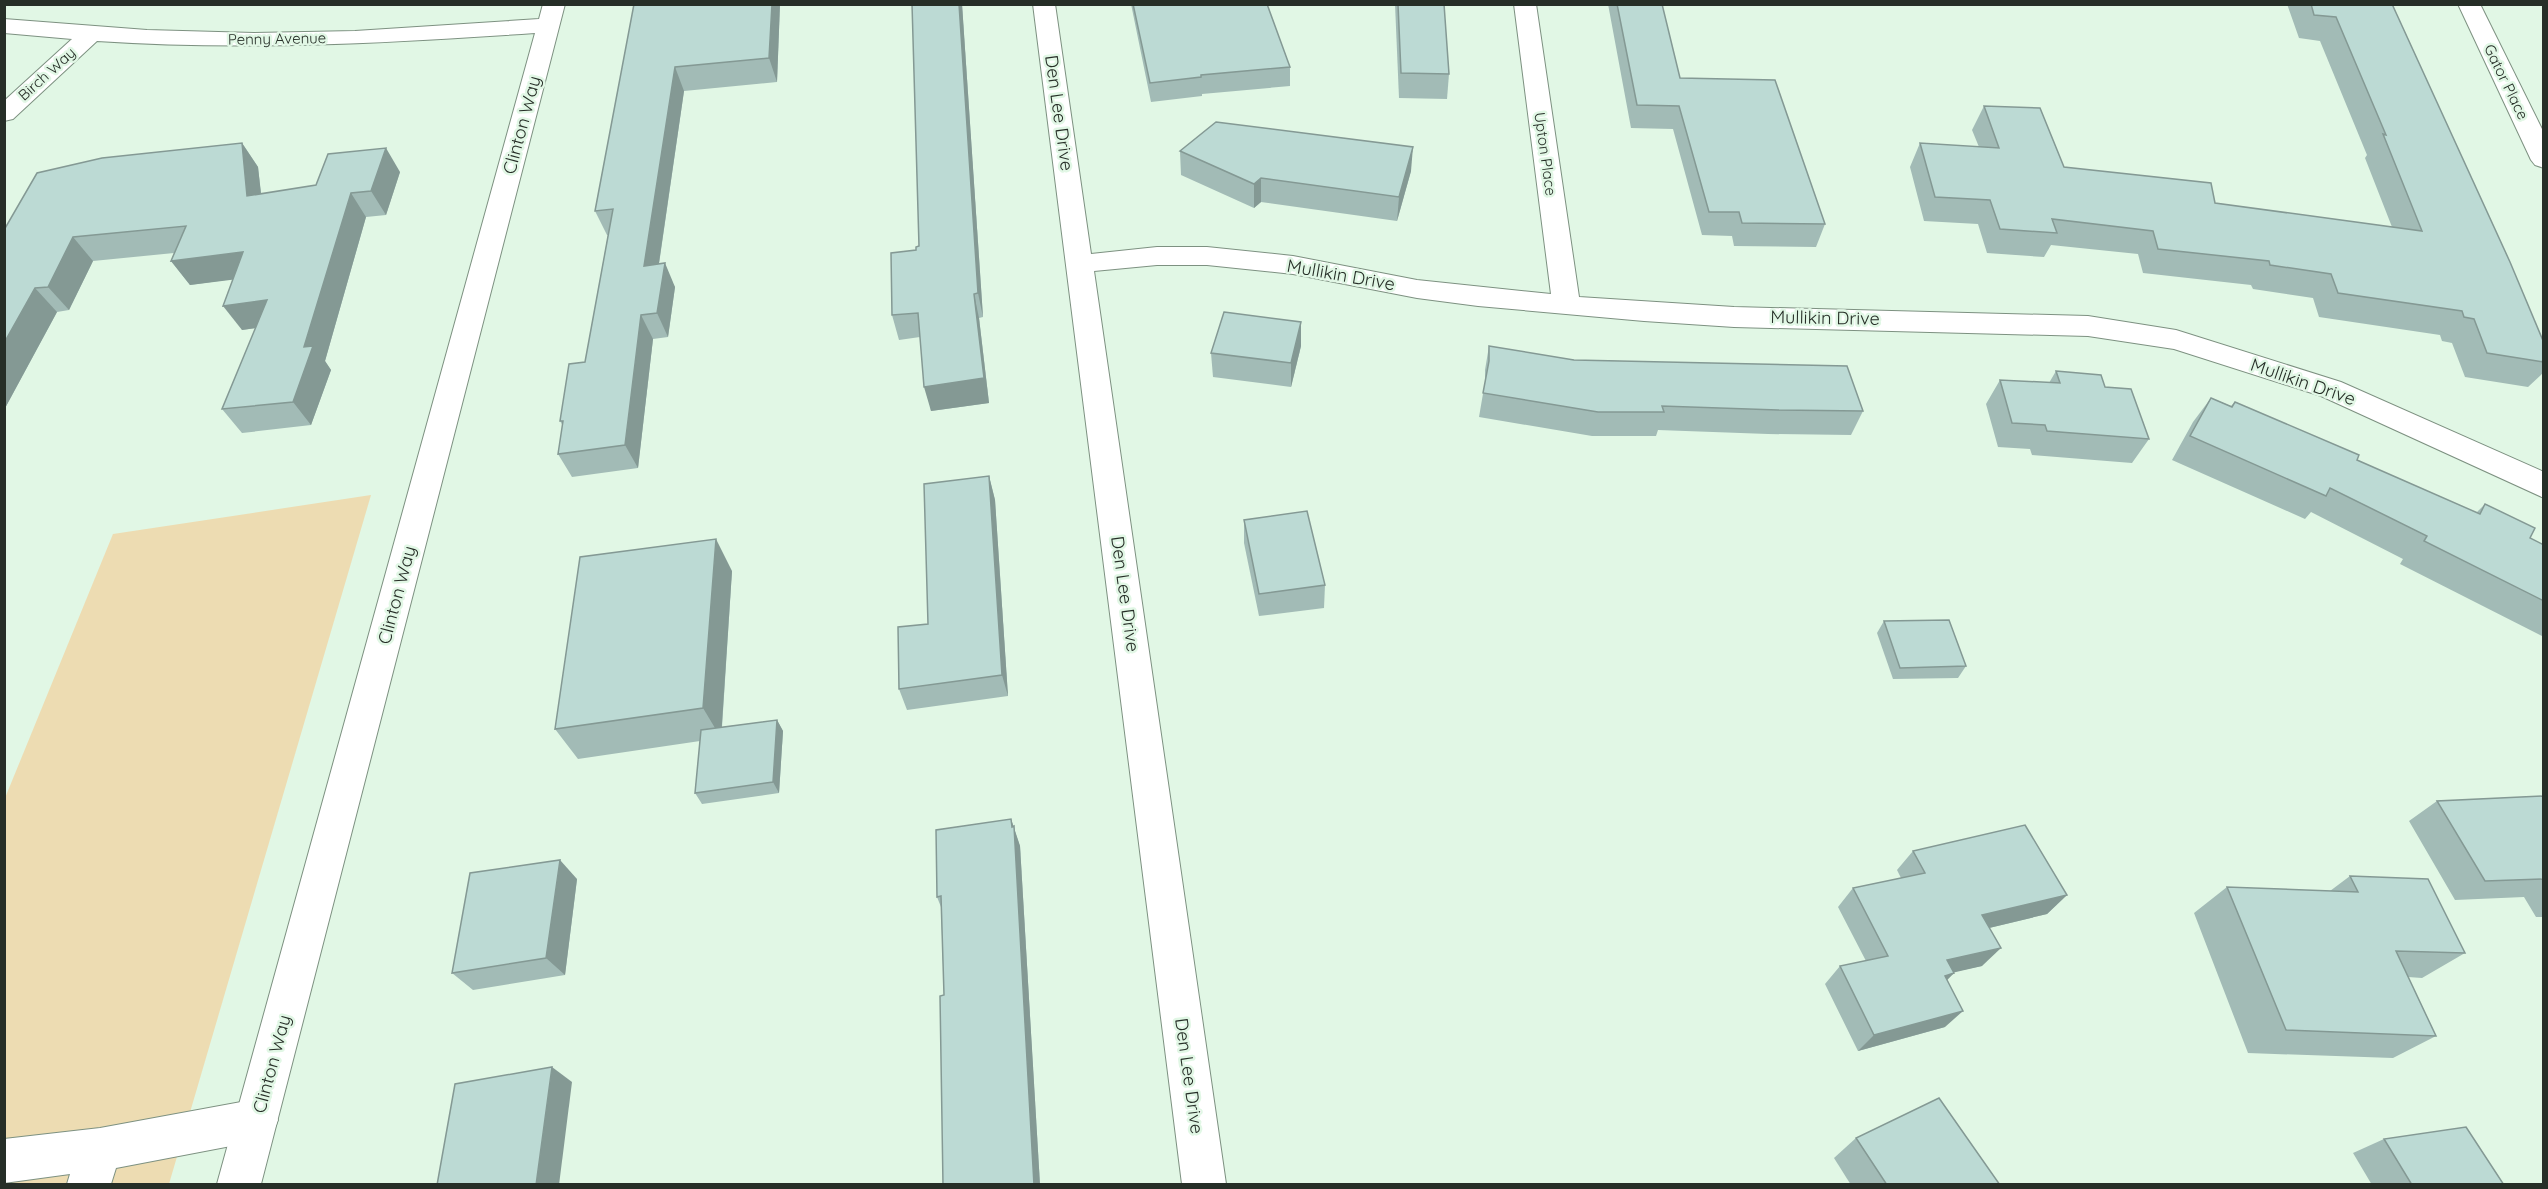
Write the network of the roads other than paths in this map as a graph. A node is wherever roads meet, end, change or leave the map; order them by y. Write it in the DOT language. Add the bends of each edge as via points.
graph roads {
  1 [pos="1044,4"];
  2 [pos="1525,4"];
  3 [pos="2469,4"];
  4 [pos="551,15"];
  5 [pos="4,26"];
  6 [pos="90,35"];
  7 [pos="4,114"];
  8 [pos="2544,160"];
  9 [pos="1080,264"];
  10 [pos="1566,303"];
  11 [pos="2544,486"];
  12 [pos="256,1120"];
  13 [pos="4,1161"];
  14 [pos="95,1167"];
  15 [pos="239,1185"];
  16 [pos="1204,1185"];
  1 -- 9 [label="street, Den Lee Drive"];
  2 -- 10 [label="street, Upton Place"];
  3 -- 8 [label="street, Gator Place"];
  4 -- 6 [label="street, Penny Avenue" via="291,40"];
  4 -- 12 [label="street, Clinton Way"];
  5 -- 6 [label="street, Penny Avenue"];
  6 -- 7 [label="street, Birch Way"];
  9 -- 10 [label="street, Mullikin Drive" via="1157,256 1246,259 1468,296"];
  9 -- 16 [label="street, Den Lee Drive"];
  10 -- 11 [label="street, Mullikin Drive" via="1734,317 2088,326 2176,340 2331,389"];
  12 -- 14 [label="street"];
  12 -- 15 [label="street, Clinton Way"];
  13 -- 14 [label="street"];
}
